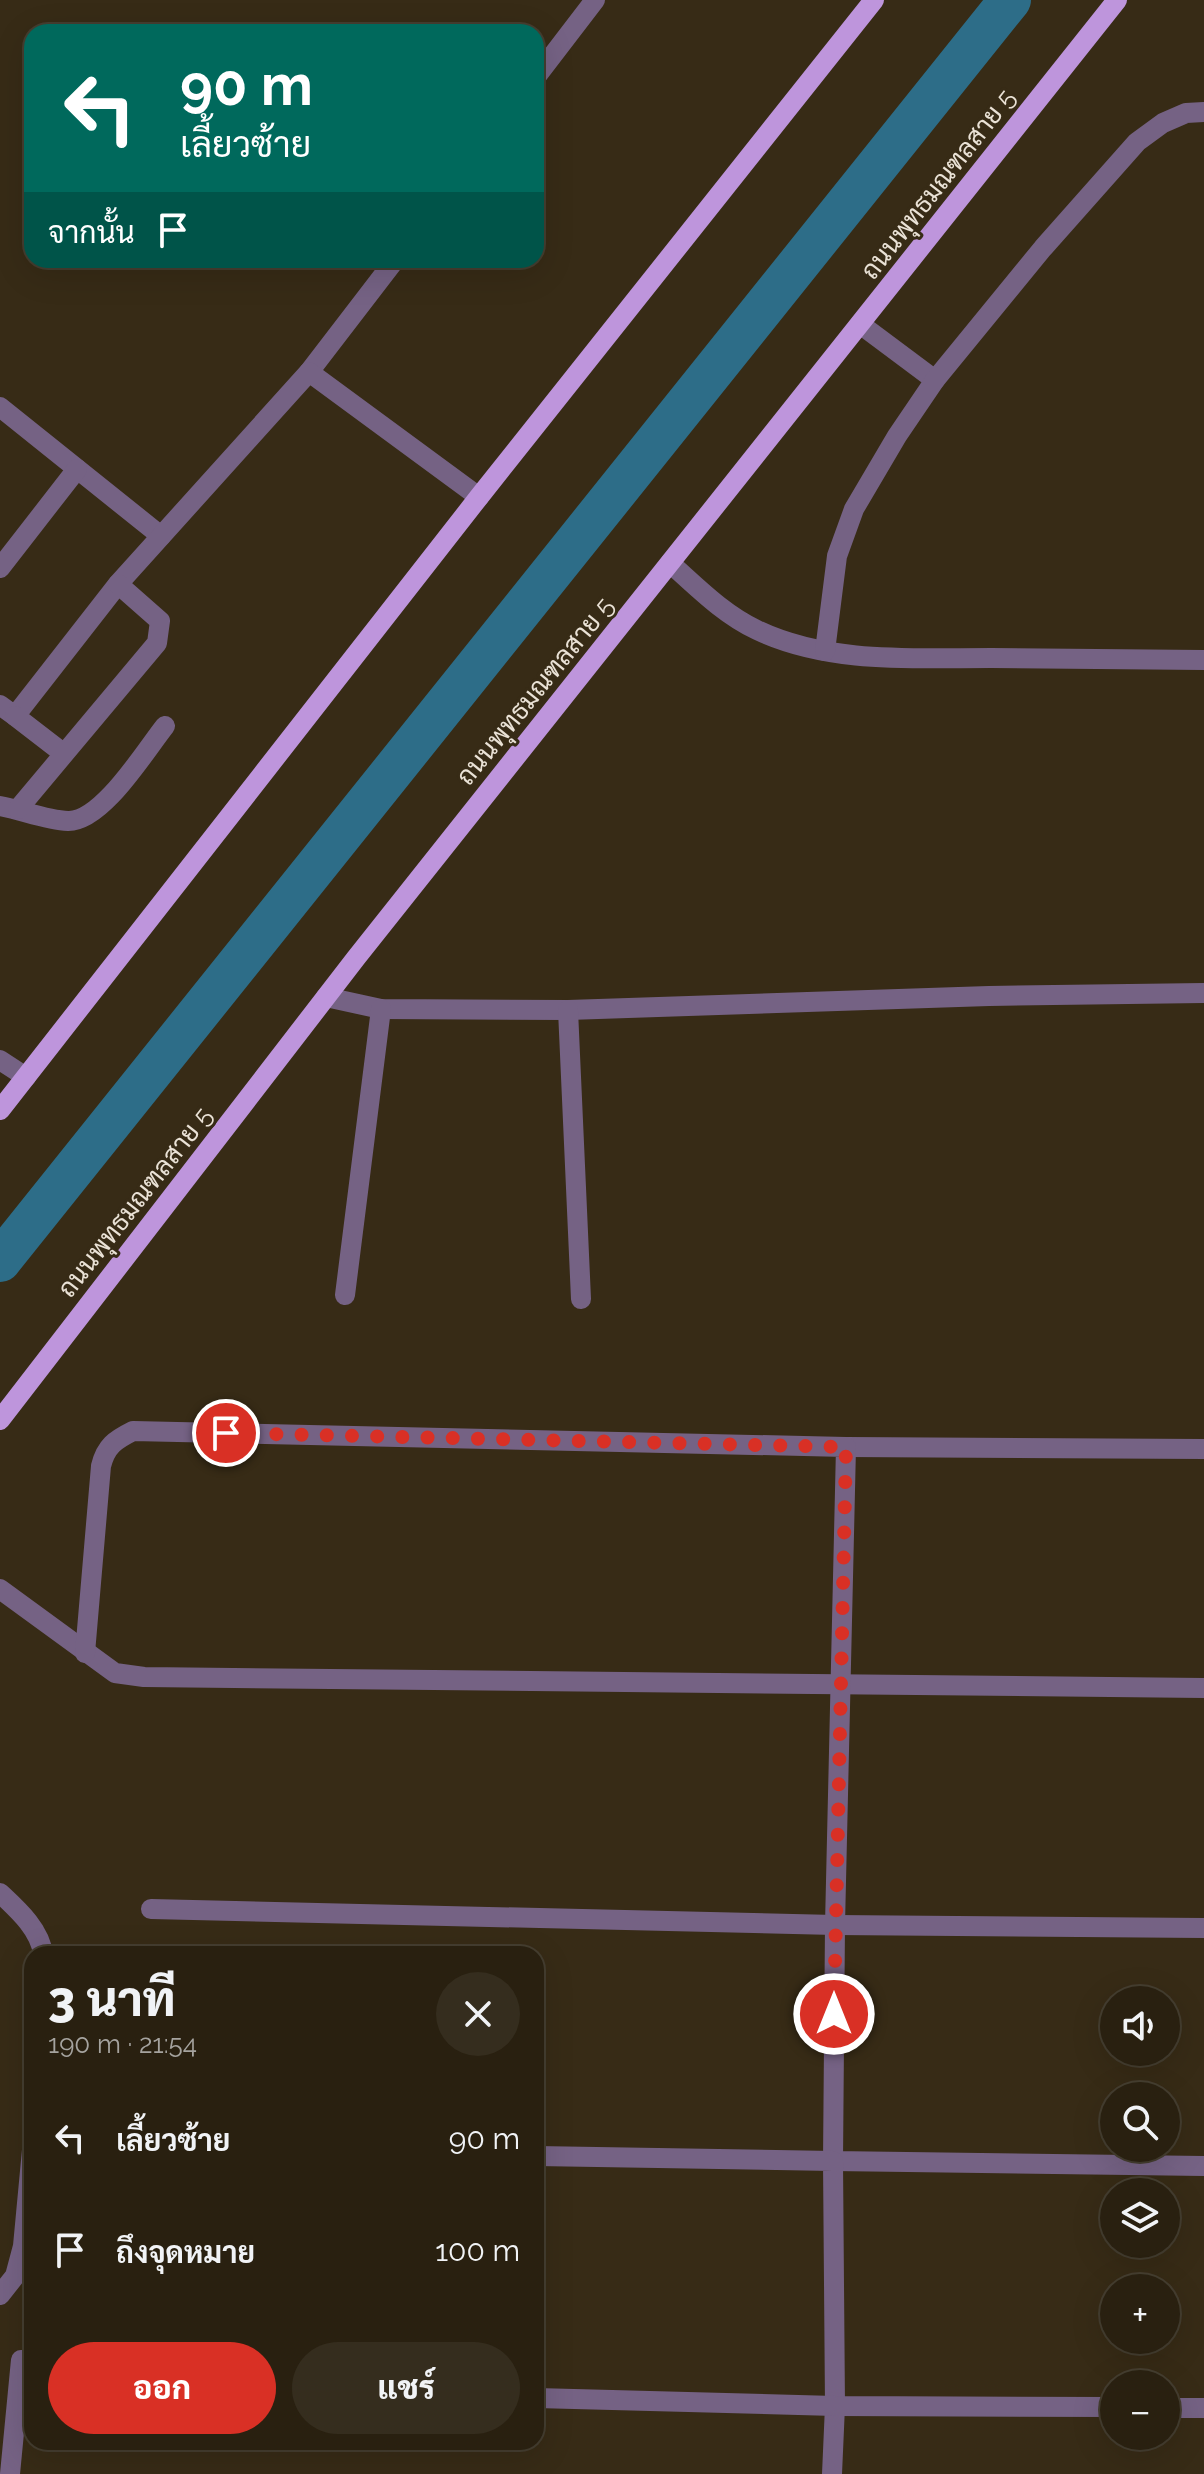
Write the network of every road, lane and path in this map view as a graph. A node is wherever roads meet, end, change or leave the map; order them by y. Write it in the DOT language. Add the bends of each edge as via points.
graph roads {
  1 [pos="595,0"];
  2 [pos="874,0"];
  3 [pos="1117,0"];
  4 [pos="544,67"];
  5 [pos="1204,112"];
  6 [pos="389,268"];
  7 [pos="860,324"];
  8 [pos="309,372"];
  9 [pos="935,380"];
  10 [pos="0,407"];
  11 [pos="77,469"];
  12 [pos="479,497"];
  13 [pos="161,536"];
  14 [pos="670,563"];
  15 [pos="0,568"];
  16 [pos="118,584"];
  17 [pos="825,651"];
  18 [pos="1204,660"];
  19 [pos="8,711"];
  20 [pos="165,726"];
  21 [pos="63,753"];
  22 [pos="9,808"];
  23 [pos="1204,993"];
  24 [pos="326,997"];
  25 [pos="381,1009"];
  26 [pos="568,1010"];
  27 [pos="0,1060"];
  28 [pos="26,1077"];
  29 [pos="0,1110"];
  30 [pos="345,1295"];
  31 [pos="581,1299"];
  32 [pos="0,1420"];
  33 [pos="846,1447"];
  34 [pos="1204,1449"];
  35 [pos="0,1589"];
  36 [pos="85,1653"];
  37 [pos="840,1684"];
  38 [pos="1204,1688"];
  39 [pos="0,1893"];
  40 [pos="151,1909"];
  41 [pos="835,1925"];
  42 [pos="1204,1928"];
  43 [pos="41,1946"];
  44 [pos="544,2156"];
  45 [pos="833,2161"];
  46 [pos="1204,2166"];
  47 [pos="24,2235"];
  48 [pos="0,2295"];
  49 [pos="21,2360"];
  50 [pos="544,2398"];
  51 [pos="835,2406"];
  52 [pos="1100,2407"];
  53 [pos="1180,2408"];
  54 [pos="1204,2408"];
  55 [pos="10,2474"];
  56 [pos="832,2474"];
  1 -- 4 [label="street"];
  2 -- 12 [label="main road"];
  3 -- 7 [label="main road, ถนนพุทธมณฑลสาย 5"];
  5 -- 9 [label="street" via="1163,123 1137,142"];
  6 -- 8 [label="street"];
  7 -- 9 [label="street"];
  7 -- 14 [label="main road, ถนนพุทธมณฑลสาย 5"];
  8 -- 12 [label="street"];
  8 -- 13 [label="street"];
  9 -- 17 [label="street" via="854,509 837,556"];
  10 -- 11 [label="street"];
  11 -- 13 [label="street"];
  11 -- 15 [label="street"];
  12 -- 28 [label="main road"];
  13 -- 16 [label="street"];
  14 -- 17 [label="street" via="754,629"];
  14 -- 24 [label="main road, ถนนพุทธมณฑลสาย 5"];
  16 -- 19 [label="street"];
  16 -- 21 [label="street" via="160,621 157,643"];
  17 -- 18 [label="street" via="883,658"];
  19 -- 21 [label="street"];
  20 -- 22 [label="street" via="90,815 70,821"];
  21 -- 22 [label="street"];
  23 -- 26 [label="street"];
  24 -- 25 [label="street"];
  24 -- 32 [label="main road, ถนนพุทธมณฑลสาย 5"];
  25 -- 26 [label="street"];
  25 -- 30 [label="street"];
  26 -- 31 [label="street"];
  27 -- 28 [label="street"];
  28 -- 29 [label="main road"];
  33 -- 34 [label="street"];
  33 -- 36 [label="street" via="133,1431 105,1450 101,1466"];
  33 -- 37 [label="street"];
  35 -- 36 [label="street"];
  36 -- 37 [label="street" via="115,1673 177,1679"];
  37 -- 38 [label="street"];
  37 -- 41 [label="street"];
  39 -- 43 [label="street" via="25,1917"];
  40 -- 41 [label="street"];
  41 -- 42 [label="street"];
  41 -- 45 [label="street"];
  44 -- 45 [label="street"];
  45 -- 46 [label="street"];
  45 -- 51 [label="street"];
  47 -- 48 [label="street" via="15,2276"];
  49 -- 55 [label="street"];
  50 -- 51 [label="street"];
  51 -- 52 [label="street"];
  51 -- 56 [label="street"];
  53 -- 54 [label="street"];
}
